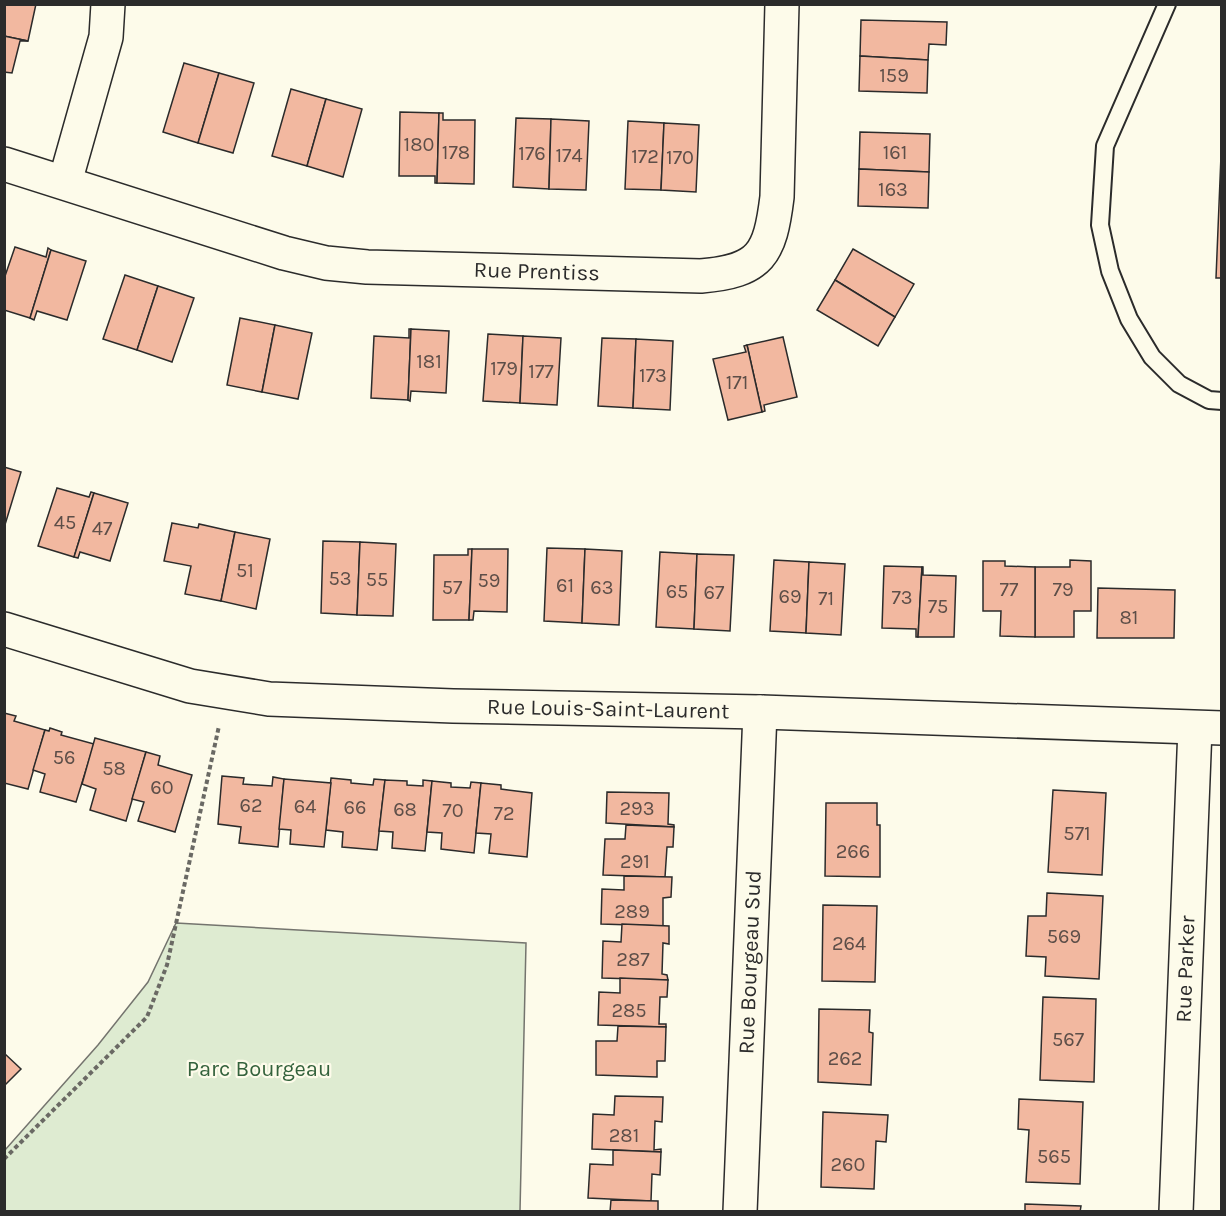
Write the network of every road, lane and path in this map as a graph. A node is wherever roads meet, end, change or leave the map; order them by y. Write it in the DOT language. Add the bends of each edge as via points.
graph roads {
  1 [pos="108,4"];
  2 [pos="782,4"];
  3 [pos="1167,4"];
  4 [pos="4,164"];
  5 [pos="65,182"];
  6 [pos="1221,401"];
  7 [pos="4,629"];
  8 [pos="226,693"];
  9 [pos="759,712"];
  10 [pos="1208,728"];
  11 [pos="4,1159"];
  12 [pos="740,1212"];
  13 [pos="1176,1212"];
  1 -- 5 [label="street" via="106,37"];
  2 -- 5 [label="street, Rue Prentiss" via="774,222 766,246 752,263 729,273 701,276 326,263"];
  3 -- 6 [label="lane" via="1105,146 1100,225 1110,271 1129,319 1152,357 1179,384 1209,400"];
  4 -- 5 [label="street, Rue Prentiss"];
  7 -- 8 [label="street, Rue Louis-Saint-Laurent" via="190,686"];
  8 -- 9 [label="street, Rue Louis-Saint-Laurent" via="269,699 453,706"];
  8 -- 11 [label="path" via="167,965 147,1017"];
  9 -- 10 [label="street, Rue Louis-Saint-Laurent"];
  9 -- 12 [label="street, Rue Bourgeau Sud"];
  10 -- 13 [label="street, Rue Parker"];
}
